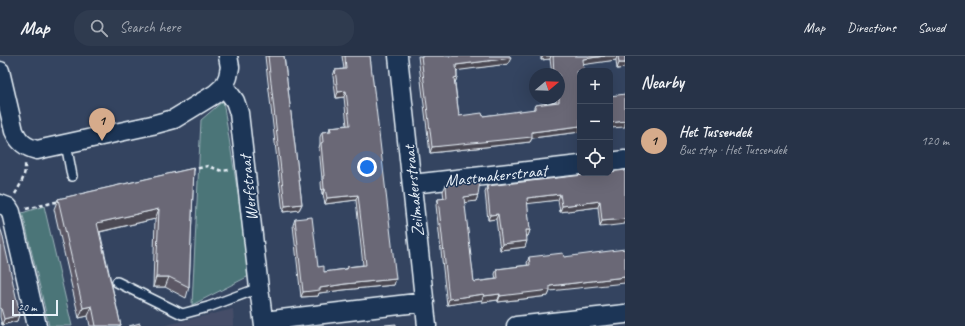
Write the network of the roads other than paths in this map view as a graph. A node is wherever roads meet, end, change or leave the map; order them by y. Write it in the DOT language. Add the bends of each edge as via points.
graph roads {
  1 [pos="228,56"];
  2 [pos="398,56"];
  3 [pos="0,71"];
  4 [pos="224,86"];
  5 [pos="66,144"];
  6 [pos="625,160"];
  7 [pos="613,162"];
  8 [pos="577,165"];
  9 [pos="72,176"];
  10 [pos="412,184"];
  11 [pos="6,208"];
  12 [pos="117,282"];
  13 [pos="259,288"];
  14 [pos="424,302"];
  15 [pos="625,314"];
  16 [pos="264,324"];
  17 [pos="37,326"];
  18 [pos="427,326"];
  19 [pos="516,326"];
  1 -- 4 [label="street" via="230,67"];
  2 -- 10 [label="street, Zeilmakerstraat"];
  3 -- 5 [label="street" via="14,131 24,145 37,150"];
  4 -- 5 [label="street" via="174,119"];
  4 -- 13 [label="street, Werfstraat" via="238,106"];
  5 -- 9 [label="lane"];
  6 -- 7 [label="street"];
  8 -- 10 [label="street, Mastmakerstraat"];
  10 -- 14 [label="street, Zeilmakerstraat"];
  11 -- 17 [label="street"];
  12 -- 13 [label="lane" via="182,314"];
  13 -- 16 [label="street, Werfstraat"];
  14 -- 16 [label="street"];
  14 -- 18 [label="street, Zeilmakerstraat"];
  15 -- 19 [label="street"];
}
